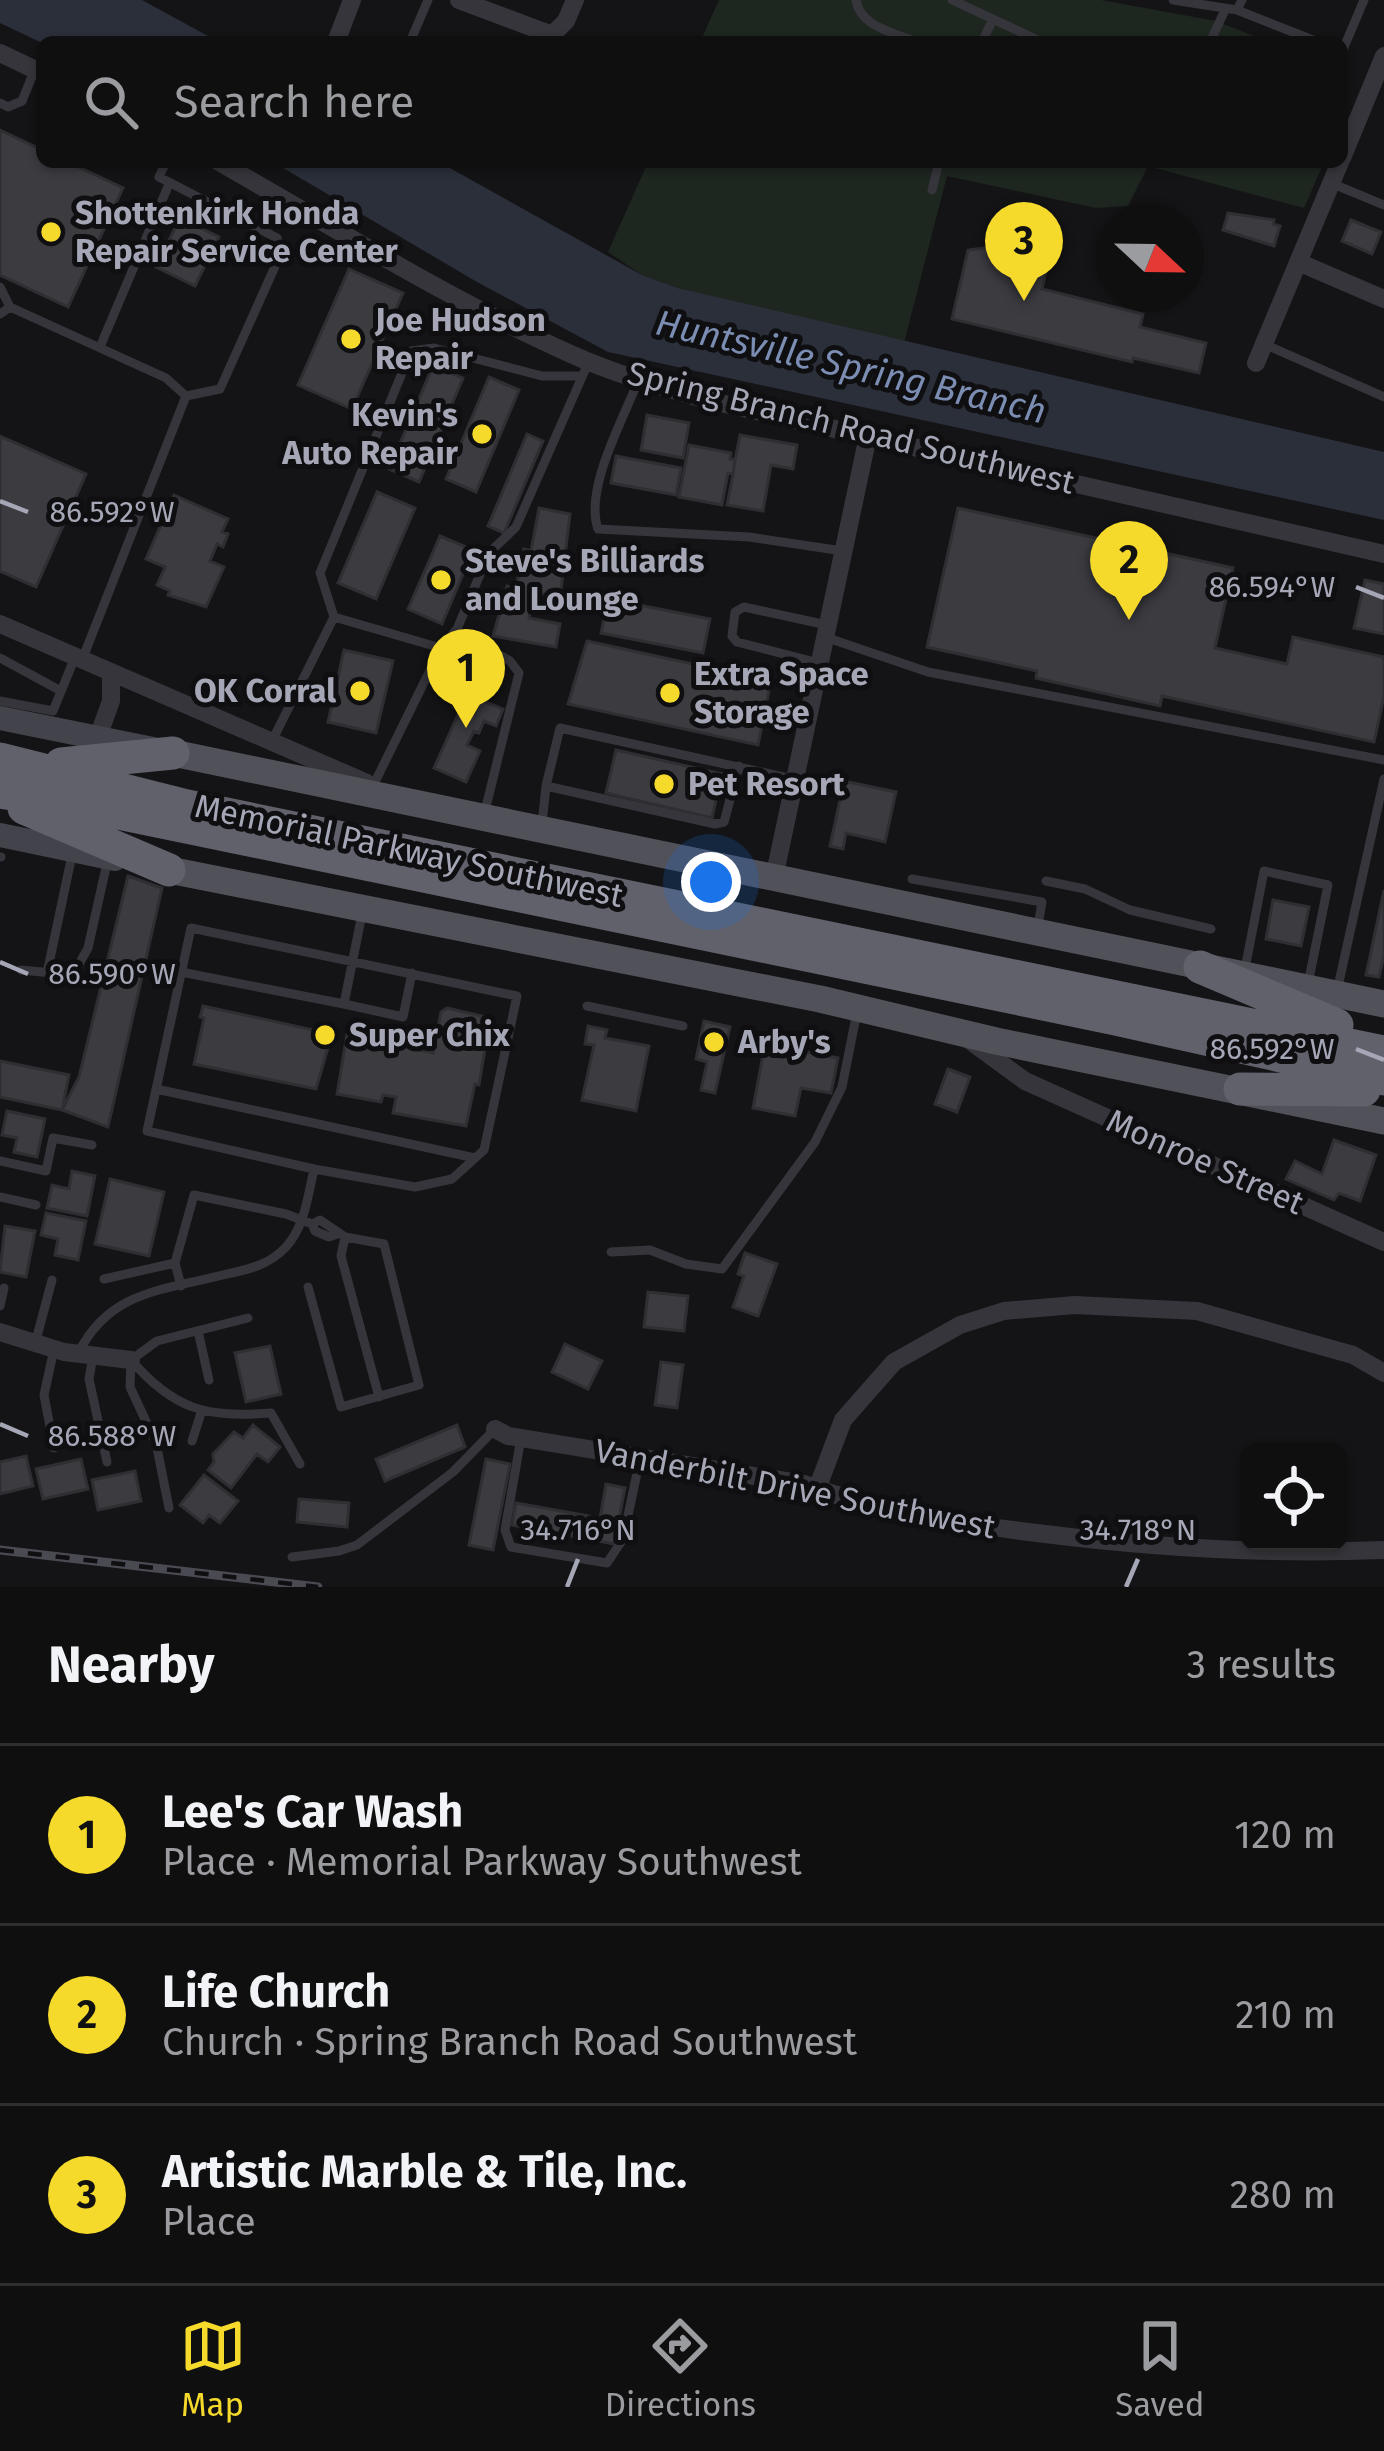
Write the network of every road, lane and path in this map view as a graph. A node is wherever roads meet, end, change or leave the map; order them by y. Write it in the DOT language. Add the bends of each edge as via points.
graph roads {
  1 [pos="352,0"];
  2 [pos="428,0"];
  3 [pos="459,0"];
  4 [pos="575,0"];
  5 [pos="856,0"];
  6 [pos="952,0"];
  7 [pos="1173,0"];
  8 [pos="1364,0"];
  9 [pos="1235,6"];
  10 [pos="993,19"];
  11 [pos="338,36"];
  12 [pos="413,36"];
  13 [pos="547,36"];
  14 [pos="556,36"];
  15 [pos="903,36"];
  16 [pos="985,36"];
  17 [pos="1029,36"];
  18 [pos="1214,36"];
  19 [pos="1304,36"];
  20 [pos="1348,38"];
  21 [pos="0,53"];
  22 [pos="1384,56"];
  23 [pos="36,70"];
  24 [pos="36,75"];
  25 [pos="1376,100"];
  26 [pos="0,103"];
  27 [pos="1348,148"];
  28 [pos="163,168"];
  29 [pos="230,168"];
  30 [pos="938,168"];
  31 [pos="1338,168"];
  32 [pos="1331,183"];
  33 [pos="169,184"];
  34 [pos="932,190"];
  35 [pos="1384,206"];
  36 [pos="1298,262"];
  37 [pos="0,286"];
  38 [pos="1384,299"];
  39 [pos="10,307"];
  40 [pos="0,314"];
  41 [pos="100,347"];
  42 [pos="1260,353"];
  43 [pos="586,368"];
  44 [pos="638,380"];
  45 [pos="186,396"];
  46 [pos="1384,397"];
  47 [pos="868,436"];
  48 [pos="843,551"];
  49 [pos="1384,554"];
  50 [pos="334,617"];
  51 [pos="0,624"];
  52 [pos="826,631"];
  53 [pos="441,648"];
  54 [pos="487,648"];
  55 [pos="0,658"];
  56 [pos="78,658"];
  57 [pos="819,663"];
  58 [pos="111,673"];
  59 [pos="61,691"];
  60 [pos="0,700"];
  61 [pos="0,718"];
  62 [pos="51,719"];
  63 [pos="98,737"];
  64 [pos="262,739"];
  65 [pos="172,753"];
  66 [pos="1384,760"];
  67 [pos="12,762"];
  68 [pos="739,766"];
  69 [pos="248,767"];
  70 [pos="794,779"];
  71 [pos="1384,779"];
  72 [pos="373,786"];
  73 [pos="546,787"];
  74 [pos="0,795"];
  75 [pos="404,799"];
  76 [pos="483,817"];
  77 [pos="542,830"];
  78 [pos="0,835"];
  79 [pos="73,850"];
  80 [pos="108,857"];
  81 [pos="169,870"];
  82 [pos="774,878"];
  83 [pos="912,879"];
  84 [pos="1046,881"];
  85 [pos="363,909"];
  86 [pos="1211,929"];
  87 [pos="1036,933"];
  88 [pos="353,959"];
  89 [pos="1200,967"];
  90 [pos="21,970"];
  91 [pos="181,971"];
  92 [pos="47,973"];
  93 [pos="412,973"];
  94 [pos="1244,976"];
  95 [pos="1307,989"];
  96 [pos="1336,994"];
  97 [pos="344,1004"];
  98 [pos="1384,1004"];
  99 [pos="586,1006"];
  100 [pos="858,1008"];
  101 [pos="683,1026"];
  102 [pos="955,1031"];
  103 [pos="1384,1047"];
  104 [pos="1037,1048"];
  105 [pos="1384,1079"];
  106 [pos="1025,1082"];
  107 [pos="156,1089"];
  108 [pos="1240,1089"];
  109 [pos="1384,1090"];
  110 [pos="1384,1121"];
  111 [pos="92,1145"];
  112 [pos="475,1158"];
  113 [pos="0,1161"];
  114 [pos="314,1169"];
  115 [pos="0,1197"];
  116 [pos="37,1205"];
  117 [pos="307,1222"];
  118 [pos="341,1236"];
  119 [pos="1384,1242"];
  120 [pos="611,1252"];
  121 [pos="175,1263"];
  122 [pos="104,1279"];
  123 [pos="52,1280"];
  124 [pos="181,1286"];
  125 [pos="308,1287"];
  126 [pos="4,1288"];
  127 [pos="0,1306"];
  128 [pos="248,1318"];
  129 [pos="198,1330"];
  130 [pos="0,1332"];
  131 [pos="44,1347"];
  132 [pos="86,1355"];
  133 [pos="130,1360"];
  134 [pos="1384,1373"];
  135 [pos="208,1380"];
  136 [pos="379,1397"];
  137 [pos="201,1413"];
  138 [pos="495,1429"];
  139 [pos="521,1438"];
  140 [pos="192,1441"];
  141 [pos="54,1448"];
  142 [pos="640,1457"];
  143 [pos="107,1462"];
  144 [pos="300,1464"];
  145 [pos="817,1489"];
  146 [pos="169,1508"];
  147 [pos="1384,1550"];
  148 [pos="292,1557"];
  1 -- 11 [label="street"];
  2 -- 12 [label="lane"];
  3 -- 13 [label="street"];
  4 -- 14 [label="street"];
  5 -- 15 [label="lane" via="866,20"];
  6 -- 10 [label="lane"];
  7 -- 9 [label="lane"];
  8 -- 20 [label="lane"];
  9 -- 18 [label="lane"];
  9 -- 19 [label="lane"];
  10 -- 16 [label="lane"];
  10 -- 17 [label="lane"];
  21 -- 23 [label="street"];
  22 -- 25 [label="street"];
  24 -- 26 [label="lane" via="22,100"];
  25 -- 27 [label="street"];
  28 -- 33 [label="lane" via="159,177"];
  29 -- 43 [label="street, Spring Branch Road Southwest"];
  30 -- 34 [label="lane"];
  31 -- 32 [label="street"];
  32 -- 35 [label="lane"];
  32 -- 36 [label="street"];
  33 -- 41 [label="lane"];
  33 -- 45 [label="lane" via="277,238 282,251 220,388"];
  36 -- 38 [label="street"];
  36 -- 42 [label="street"];
  37 -- 39 [label="lane"];
  39 -- 40 [label="lane"];
  39 -- 41 [label="lane"];
  41 -- 45 [label="lane"];
  42 -- 46 [label="lane"];
  43 -- 44 [label="street, Spring Branch Road Southwest"];
  43 -- 50 [label="lane" via="542,376 434,348 411,351 320,573"];
  43 -- 53 [label="lane" via="516,527 489,554"];
  44 -- 47 [label="street, Spring Branch Road Southwest"];
  44 -- 48 [label="lane" via="598,482 598,529"];
  45 -- 56 [label="lane"];
  47 -- 48 [label="street"];
  47 -- 49 [label="street, Spring Branch Road Southwest"];
  48 -- 52 [label="street"];
  50 -- 53 [label="lane"];
  50 -- 64 [label="lane"];
  51 -- 56 [label="street"];
  52 -- 57 [label="street"];
  52 -- 57 [label="lane" via="744,607 735,612 737,642"];
  52 -- 66 [label="lane" via="928,671"];
  53 -- 72 [label="lane"];
  54 -- 76 [label="lane" via="519,673"];
  55 -- 59 [label="lane"];
  56 -- 58 [label="street"];
  56 -- 59 [label="lane"];
  57 -- 70 [label="street"];
  58 -- 63 [label="street"];
  58 -- 64 [label="street"];
  59 -- 62 [label="lane"];
  60 -- 62 [label="lane"];
  61 -- 62 [label="main road, Memorial Parkway Southwest"];
  62 -- 63 [label="main road, Memorial Parkway Southwest"];
  63 -- 65 [label="main road, Memorial Parkway Southwest"];
  64 -- 69 [label="street"];
  64 -- 72 [label="street"];
  65 -- 67 [label="highway"];
  65 -- 69 [label="main road, Memorial Parkway Southwest"];
  67 -- 103 [label="highway, Memorial Parkway Southwest" via="187,806"];
  68 -- 70 [label="lane"];
  68 -- 73 [label="lane" via="729,814 715,824"];
  68 -- 73 [label="lane" via="560,728"];
  69 -- 75 [label="main road, Memorial Parkway Southwest"];
  70 -- 82 [label="street"];
  71 -- 96 [label="lane"];
  72 -- 75 [label="street"];
  73 -- 77 [label="lane"];
  74 -- 81 [label="highway"];
  74 -- 105 [label="highway, Memorial Parkway Southwest" via="70,803"];
  75 -- 76 [label="main road, Memorial Parkway Southwest"];
  76 -- 77 [label="main road, Memorial Parkway Southwest"];
  77 -- 82 [label="main road, Memorial Parkway Southwest"];
  78 -- 79 [label="main road, Memorial Parkway Southwest"];
  79 -- 80 [label="main road, Memorial Parkway Southwest"];
  79 -- 92 [label="lane"];
  80 -- 81 [label="main road, Memorial Parkway Southwest"];
  80 -- 92 [label="lane" via="82,962 73,975"];
  81 -- 85 [label="main road, Memorial Parkway Southwest"];
  82 -- 87 [label="main road, Memorial Parkway Southwest"];
  83 -- 87 [label="lane" via="1042,902"];
  84 -- 86 [label="lane"];
  85 -- 88 [label="lane"];
  85 -- 100 [label="main road, Memorial Parkway Southwest"];
  87 -- 89 [label="main road, Memorial Parkway Southwest"];
  88 -- 91 [label="lane" via="190,928"];
  88 -- 93 [label="lane"];
  88 -- 97 [label="lane"];
  89 -- 94 [label="main road, Memorial Parkway Southwest"];
  89 -- 103 [label="highway"];
  90 -- 92 [label="lane"];
  91 -- 97 [label="lane"];
  91 -- 107 [label="lane"];
  93 -- 97 [label="lane" via="403,1017"];
  93 -- 112 [label="lane" via="517,996 484,1150"];
  94 -- 95 [label="main road, Memorial Parkway Southwest"];
  94 -- 95 [label="lane" via="1264,871 1328,885"];
  95 -- 96 [label="main road, Memorial Parkway Southwest"];
  96 -- 98 [label="main road, Memorial Parkway Southwest"];
  99 -- 101 [label="lane"];
  100 -- 102 [label="main road, Memorial Parkway Southwest"];
  100 -- 120 [label="lane" via="842,1087 815,1142 722,1269 650,1250"];
  102 -- 104 [label="main road, Memorial Parkway Southwest"];
  102 -- 106 [label="street, Monroe Street"];
  104 -- 106 [label="street"];
  104 -- 108 [label="main road, Memorial Parkway Southwest"];
  106 -- 119 [label="street, Monroe Street"];
  107 -- 112 [label="lane"];
  107 -- 114 [label="lane" via="147,1131"];
  108 -- 109 [label="highway"];
  108 -- 110 [label="main road, Memorial Parkway Southwest"];
  111 -- 113 [label="lane" via="53,1138 46,1171"];
  112 -- 114 [label="lane" via="452,1179 415,1186"];
  114 -- 117 [label="lane"];
  115 -- 116 [label="lane"];
  117 -- 118 [label="lane" via="320,1220"];
  117 -- 121 [label="lane" via="194,1195"];
  117 -- 124 [label="lane" via="264,1265"];
  118 -- 136 [label="lane"];
  118 -- 136 [label="lane" via="384,1244 419,1385"];
  121 -- 122 [label="lane"];
  121 -- 124 [label="lane"];
  123 -- 131 [label="lane"];
  124 -- 132 [label="lane" via="105,1313"];
  125 -- 136 [label="lane" via="340,1407"];
  126 -- 127 [label="lane"];
  128 -- 129 [label="lane"];
  129 -- 133 [label="lane" via="158,1341"];
  129 -- 135 [label="lane"];
  130 -- 131 [label="street"];
  131 -- 132 [label="street"];
  131 -- 141 [label="lane"];
  132 -- 133 [label="street"];
  132 -- 143 [label="lane"];
  133 -- 137 [label="lane" via="149,1382"];
  133 -- 146 [label="lane" via="130,1388 156,1443"];
  134 -- 145 [label="street" via="1352,1355 1197,1310 1004,1311 894,1362 843,1420"];
  137 -- 140 [label="lane"];
  137 -- 144 [label="lane" via="271,1413"];
  138 -- 139 [label="street, Vanderbilt Drive Southwest"];
  138 -- 148 [label="lane" via="357,1545"];
  139 -- 142 [label="street, Vanderbilt Drive Southwest"];
  139 -- 142 [label="lane" via="506,1530 511,1547 607,1562 623,1539"];
  142 -- 145 [label="street, Vanderbilt Drive Southwest"];
  145 -- 147 [label="street, Vanderbilt Drive Southwest" via="920,1518 1102,1541 1277,1554"];
}
